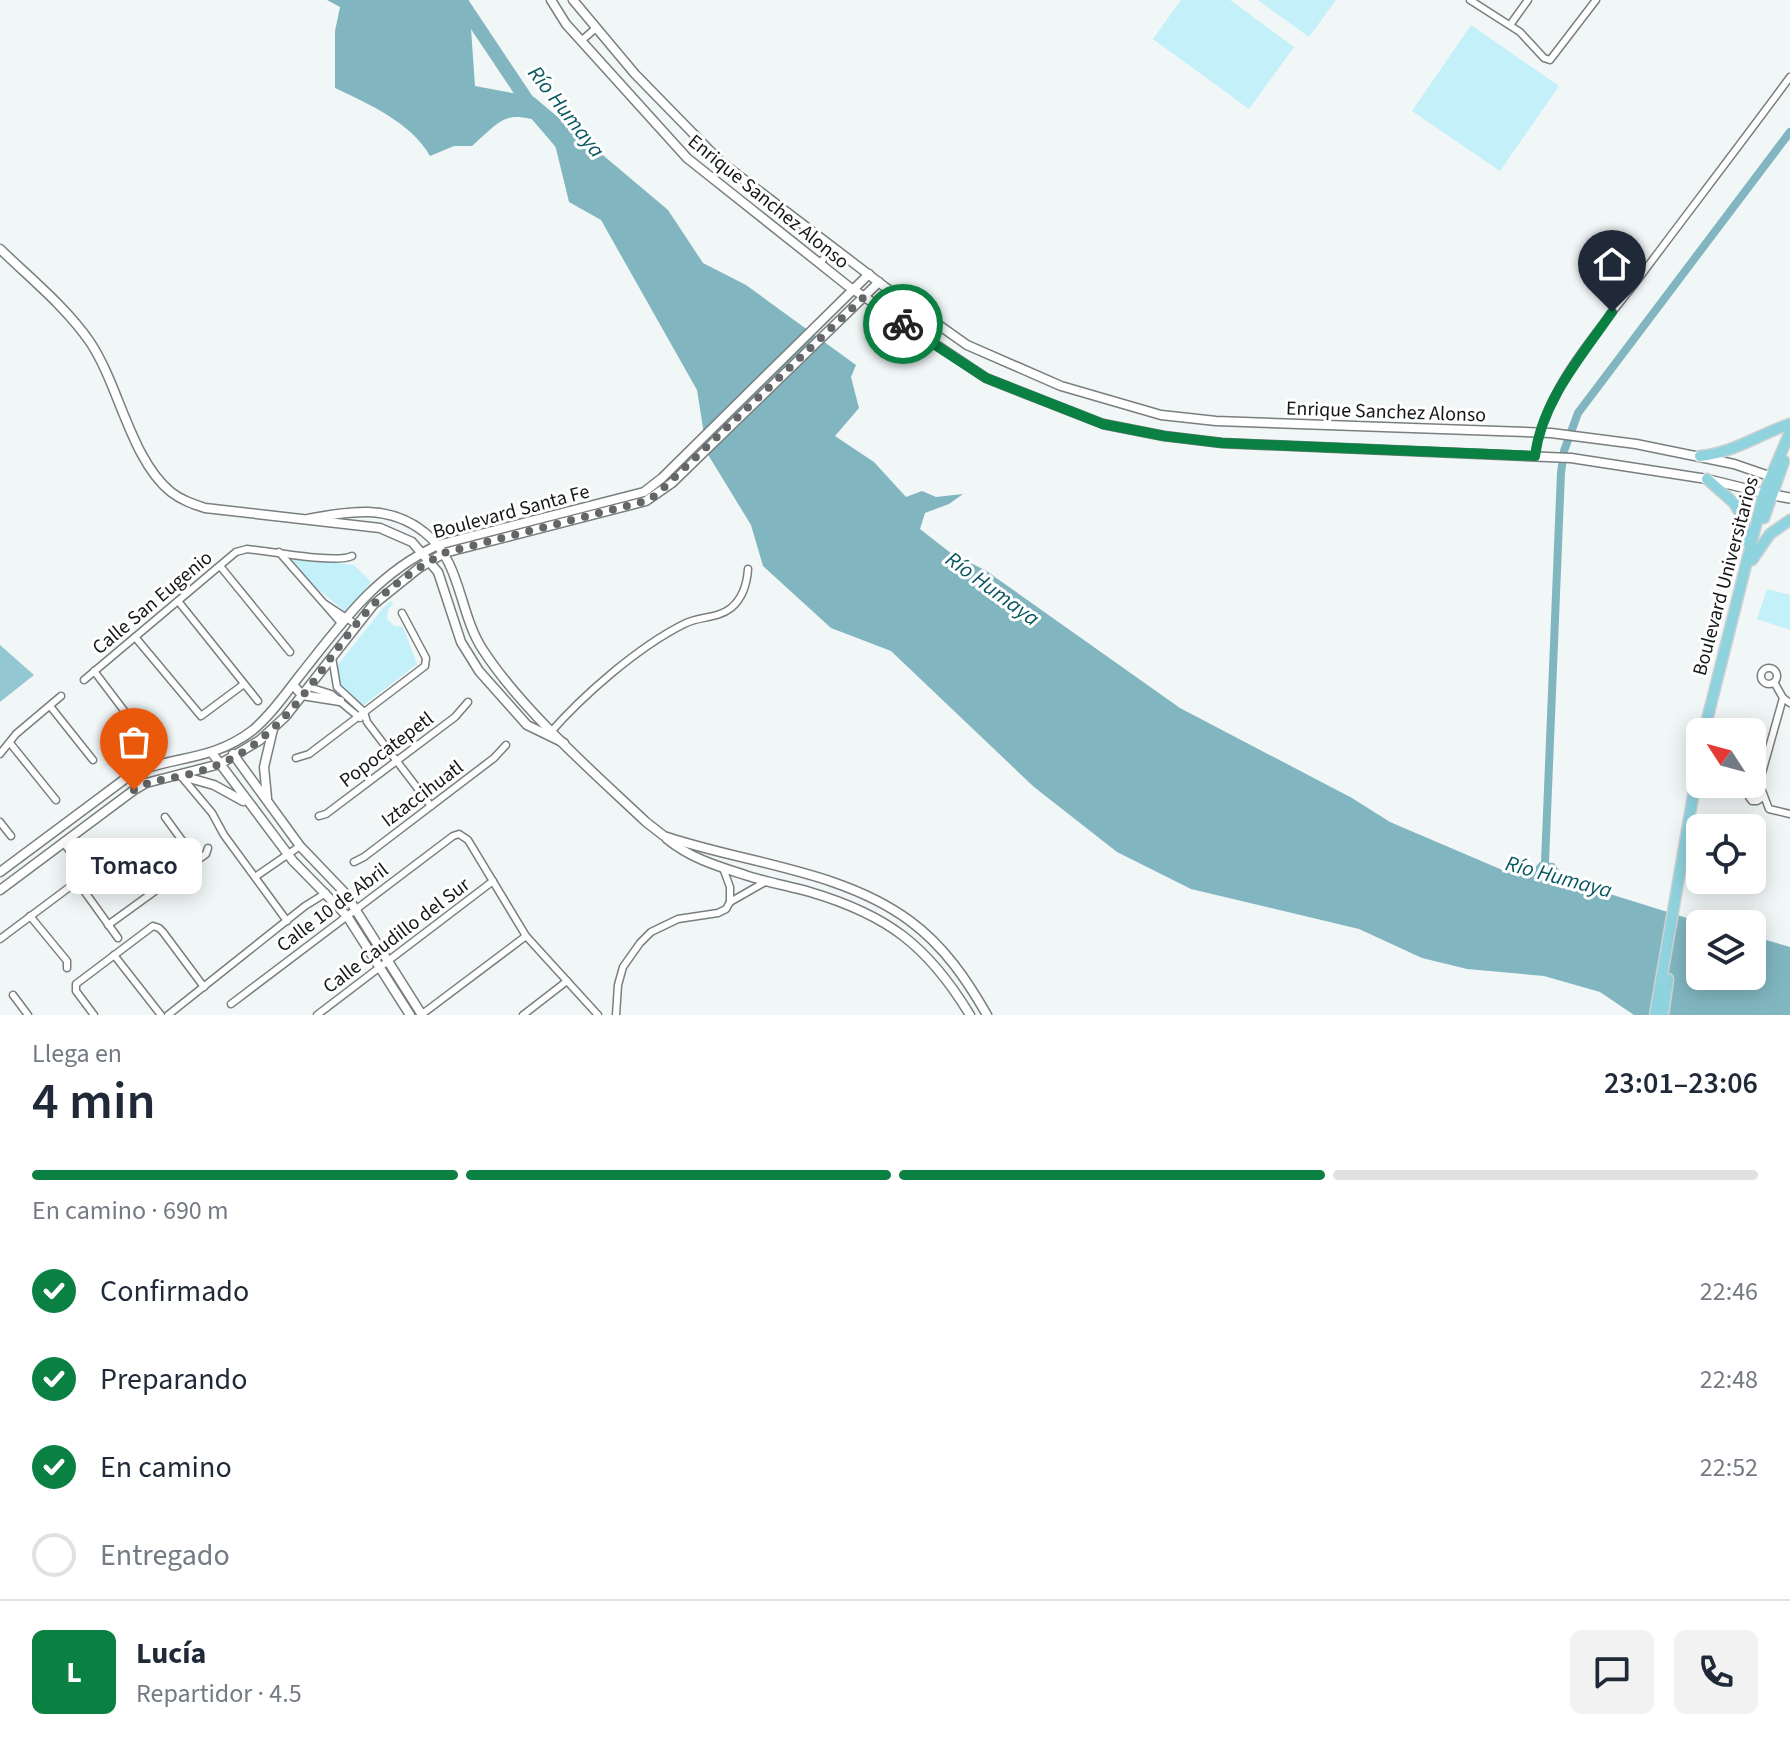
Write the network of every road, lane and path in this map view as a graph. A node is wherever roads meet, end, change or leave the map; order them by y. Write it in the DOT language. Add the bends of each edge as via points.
graph roads {
  1 [pos="551,0"];
  2 [pos="573,0"];
  3 [pos="1470,0"];
  4 [pos="1528,0"];
  5 [pos="1596,0"];
  6 [pos="1510,25"];
  7 [pos="596,28"];
  8 [pos="581,41"];
  9 [pos="1790,77"];
  10 [pos="832,246"];
  11 [pos="0,249"];
  12 [pos="820,264"];
  13 [pos="869,274"];
  14 [pos="879,282"];
  15 [pos="853,290"];
  16 [pos="864,297"];
  17 [pos="1790,424"];
  18 [pos="1790,432"];
  19 [pos="1538,433"];
  20 [pos="1790,448"];
  21 [pos="1535,456"];
  22 [pos="1700,456"];
  23 [pos="1779,477"];
  24 [pos="1707,479"];
  25 [pos="1768,494"];
  26 [pos="1790,498"];
  27 [pos="308,519"];
  28 [pos="1790,520"];
  29 [pos="438,545"];
  30 [pos="1751,548"];
  31 [pos="279,552"];
  32 [pos="423,552"];
  33 [pos="444,553"];
  34 [pos="352,556"];
  35 [pos="431,561"];
  36 [pos="1751,562"];
  37 [pos="220,566"];
  38 [pos="748,569"];
  39 [pos="178,601"];
  40 [pos="402,613"];
  41 [pos="344,620"];
  42 [pos="357,625"];
  43 [pos="135,637"];
  44 [pos="290,652"];
  45 [pos="332,657"];
  46 [pos="94,671"];
  47 [pos="84,680"];
  48 [pos="1774,682"];
  49 [pos="244,684"];
  50 [pos="293,685"];
  51 [pos="309,687"];
  52 [pos="337,687"];
  53 [pos="331,694"];
  54 [pos="302,695"];
  55 [pos="61,696"];
  56 [pos="1783,698"];
  57 [pos="258,701"];
  58 [pos="340,701"];
  59 [pos="468,702"];
  60 [pos="1790,703"];
  61 [pos="50,706"];
  62 [pos="360,714"];
  63 [pos="1708,718"];
  64 [pos="1708,718"];
  65 [pos="273,729"];
  66 [pos="141,733"];
  67 [pos="550,734"];
  68 [pos="10,743"];
  69 [pos="506,745"];
  70 [pos="227,746"];
  71 [pos="212,753"];
  72 [pos="0,754"];
  73 [pos="235,758"];
  74 [pos="296,758"];
  75 [pos="1766,759"];
  76 [pos="93,760"];
  77 [pos="397,760"];
  78 [pos="220,764"];
  79 [pos="181,776"];
  80 [pos="1764,798"];
  81 [pos="56,800"];
  82 [pos="268,802"];
  83 [pos="249,804"];
  84 [pos="431,806"];
  85 [pos="1790,814"];
  86 [pos="319,816"];
  87 [pos="165,817"];
  88 [pos="67,821"];
  89 [pos="0,822"];
  90 [pos="11,836"];
  91 [pos="664,836"];
  92 [pos="70,837"];
  93 [pos="300,846"];
  94 [pos="1686,847"];
  95 [pos="208,848"];
  96 [pos="287,852"];
  97 [pos="197,861"];
  98 [pos="354,862"];
  99 [pos="723,868"];
  100 [pos="0,872"];
  101 [pos="255,877"];
  102 [pos="77,881"];
  103 [pos="493,881"];
  104 [pos="765,882"];
  105 [pos="0,890"];
  106 [pos="326,893"];
  107 [pos="730,902"];
  108 [pos="356,909"];
  109 [pos="30,916"];
  110 [pos="347,916"];
  111 [pos="287,921"];
  112 [pos="108,925"];
  113 [pos="526,936"];
  114 [pos="118,938"];
  115 [pos="0,939"];
  116 [pos="114,955"];
  117 [pos="384,964"];
  118 [pos="67,968"];
  119 [pos="567,981"];
  120 [pos="204,987"];
  121 [pos="13,995"];
  122 [pos="231,1004"];
  123 [pos="28,1015"];
  124 [pos="94,1015"];
  125 [pos="161,1015"];
  126 [pos="168,1015"];
  127 [pos="317,1015"];
  128 [pos="410,1015"];
  129 [pos="422,1015"];
  130 [pos="523,1015"];
  131 [pos="598,1015"];
  132 [pos="616,1015"];
  133 [pos="970,1015"];
  134 [pos="987,1015"];
  135 [pos="1655,1015"];
  136 [pos="1663,1015"];
  1 -- 8 [label="street, Enrique Sanchez Alonso"];
  2 -- 7 [label="street, Enrique Sanchez Alonso"];
  3 -- 6 [label="street"];
  4 -- 6 [label="street"];
  5 -- 6 [label="street" via="1553,59 1544,58"];
  7 -- 8 [label="street"];
  7 -- 10 [label="street, Enrique Sanchez Alonso" via="721,162"];
  8 -- 12 [label="street, Enrique Sanchez Alonso" via="687,158"];
  9 -- 19 [label="street" via="1612,312 1560,388"];
  10 -- 12 [label="street"];
  10 -- 13 [label="street, Enrique Sanchez Alonso"];
  11 -- 27 [label="street" via="82,331 147,462 170,492 205,508"];
  12 -- 15 [label="street, Enrique Sanchez Alonso"];
  13 -- 14 [label="street, Enrique Sanchez Alonso"];
  13 -- 15 [label="street, Boulevard Santa Fe"];
  14 -- 16 [label="street, Boulevard Santa Fe"];
  14 -- 19 [label="street, Enrique Sanchez Alonso" via="967,345 1061,386 1161,415"];
  15 -- 16 [label="street, Enrique Sanchez Alonso"];
  15 -- 29 [label="street, Boulevard Santa Fe" via="644,492"];
  16 -- 21 [label="street, Enrique Sanchez Alonso" via="986,378 1103,424 1222,443"];
  16 -- 33 [label="street, Boulevard Santa Fe" via="672,483 646,501"];
  17 -- 22 [label="main road" via="1728,452"];
  18 -- 23 [label="main road, Boulevard Universitarios"];
  19 -- 21 [label="street"];
  19 -- 22 [label="street, Enrique Sanchez Alonso"];
  20 -- 23 [label="main road, Boulevard Universitarios"];
  21 -- 24 [label="street, Enrique Sanchez Alonso"];
  22 -- 23 [label="street, Enrique Sanchez Alonso"];
  23 -- 25 [label="main road, Boulevard Universitarios"];
  24 -- 25 [label="street, Enrique Sanchez Alonso"];
  24 -- 30 [label="main road" via="1734,503"];
  25 -- 26 [label="main road"];
  25 -- 30 [label="main road, Boulevard Universitarios"];
  25 -- 36 [label="main road, Boulevard Universitarios"];
  27 -- 29 [label="street" via="362,510 394,515"];
  27 -- 32 [label="street" via="390,531"];
  28 -- 36 [label="main road" via="1770,534"];
  29 -- 32 [label="street, Boulevard Santa Fe"];
  29 -- 33 [label="street"];
  30 -- 63 [label="main road, Boulevard Universitarios"];
  31 -- 34 [label="street"];
  31 -- 37 [label="street, Calle San Eugenio" via="242,551"];
  31 -- 41 [label="street"];
  32 -- 35 [label="street"];
  32 -- 41 [label="street, Boulevard Santa Fe" via="379,582"];
  33 -- 35 [label="street, Boulevard Santa Fe"];
  33 -- 67 [label="street" via="481,647"];
  35 -- 42 [label="street, Boulevard Santa Fe" via="382,596"];
  35 -- 67 [label="street" via="461,642 479,671 527,725"];
  36 -- 64 [label="main road, Boulevard Universitarios"];
  37 -- 39 [label="street, Calle San Eugenio"];
  37 -- 44 [label="street"];
  38 -- 67 [label="street" via="741,597 730,609 687,622 612,672"];
  39 -- 43 [label="street, Calle San Eugenio"];
  39 -- 49 [label="street"];
  40 -- 62 [label="street" via="427,662"];
  41 -- 42 [label="street"];
  41 -- 50 [label="street, Boulevard Santa Fe"];
  42 -- 45 [label="street, Boulevard Santa Fe"];
  43 -- 46 [label="street, Calle San Eugenio"];
  43 -- 49 [label="street" via="201,716"];
  45 -- 51 [label="street, Boulevard Santa Fe"];
  45 -- 52 [label="street"];
  46 -- 47 [label="street, Calle San Eugenio"];
  46 -- 66 [label="street"];
  48 -- 56 [label="street"];
  49 -- 57 [label="street"];
  50 -- 54 [label="street"];
  50 -- 70 [label="street, Boulevard Santa Fe" via="261,723"];
  51 -- 53 [label="street"];
  51 -- 54 [label="street, Boulevard Santa Fe"];
  52 -- 53 [label="street"];
  52 -- 62 [label="street"];
  53 -- 58 [label="street"];
  54 -- 58 [label="street"];
  54 -- 65 [label="street, Boulevard Santa Fe"];
  55 -- 61 [label="street"];
  56 -- 60 [label="street"];
  56 -- 75 [label="street"];
  58 -- 62 [label="street"];
  59 -- 77 [label="street, Popocatepetl"];
  61 -- 68 [label="street"];
  61 -- 76 [label="street"];
  62 -- 74 [label="street" via="309,754"];
  62 -- 77 [label="street"];
  65 -- 73 [label="street, Boulevard Santa Fe"];
  65 -- 82 [label="street" via="264,767"];
  67 -- 91 [label="street"];
  68 -- 72 [label="street"];
  68 -- 81 [label="street"];
  69 -- 84 [label="street, Iztaccihuatl"];
  70 -- 71 [label="street, Boulevard Santa Fe"];
  70 -- 73 [label="street"];
  71 -- 78 [label="street"];
  71 -- 88 [label="street, Boulevard Santa Fe" via="133,773"];
  73 -- 78 [label="street, Boulevard Santa Fe"];
  73 -- 82 [label="street"];
  77 -- 84 [label="street"];
  77 -- 86 [label="street, Popocatepetl"];
  78 -- 79 [label="street, Boulevard Santa Fe"];
  78 -- 83 [label="street"];
  79 -- 83 [label="street"];
  79 -- 92 [label="street, Boulevard Santa Fe" via="139,787"];
  79 -- 101 [label="street"];
  80 -- 85 [label="street" via="1769,809"];
  82 -- 93 [label="street"];
  83 -- 96 [label="street"];
  84 -- 98 [label="street, Iztaccihuatl"];
  87 -- 97 [label="street"];
  88 -- 92 [label="street"];
  88 -- 100 [label="street, Boulevard Santa Fe"];
  89 -- 90 [label="street"];
  91 -- 99 [label="street" via="693,857"];
  91 -- 134 [label="street" via="808,876 884,904 941,950"];
  92 -- 102 [label="street" via="89,872"];
  92 -- 105 [label="street, Boulevard Santa Fe"];
  93 -- 96 [label="street"];
  93 -- 108 [label="street"];
  94 -- 135 [label="main road"];
  94 -- 136 [label="main road"];
  95 -- 97 [label="street"];
  96 -- 101 [label="street"];
  96 -- 106 [label="street"];
  97 -- 112 [label="street"];
  99 -- 104 [label="street"];
  99 -- 107 [label="street"];
  101 -- 111 [label="street"];
  102 -- 109 [label="street"];
  102 -- 112 [label="street"];
  103 -- 108 [label="street, Calle 10 de Abril" via="464,835 453,836"];
  103 -- 113 [label="street"];
  103 -- 117 [label="street, Calle Caudillo del Sur"];
  104 -- 107 [label="street"];
  104 -- 133 [label="street" via="843,903 889,926 934,963"];
  106 -- 110 [label="street"];
  106 -- 111 [label="street"];
  107 -- 132 [label="street" via="718,913 664,924 640,943 620,975"];
  108 -- 110 [label="street, Calle 10 de Abril"];
  108 -- 117 [label="street"];
  109 -- 115 [label="street"];
  109 -- 118 [label="street" via="67,961"];
  110 -- 117 [label="street"];
  110 -- 122 [label="street, Calle 10 de Abril"];
  111 -- 120 [label="street"];
  112 -- 114 [label="street"];
  113 -- 119 [label="street"];
  113 -- 129 [label="street"];
  116 -- 120 [label="street" via="150,927 159,928"];
  116 -- 124 [label="street" via="76,984"];
  116 -- 125 [label="street"];
  117 -- 127 [label="street, Calle Caudillo del Sur"];
  117 -- 128 [label="street"];
  117 -- 129 [label="street"];
  119 -- 130 [label="street"];
  119 -- 131 [label="street"];
  120 -- 126 [label="street"];
  121 -- 123 [label="street"];
}
